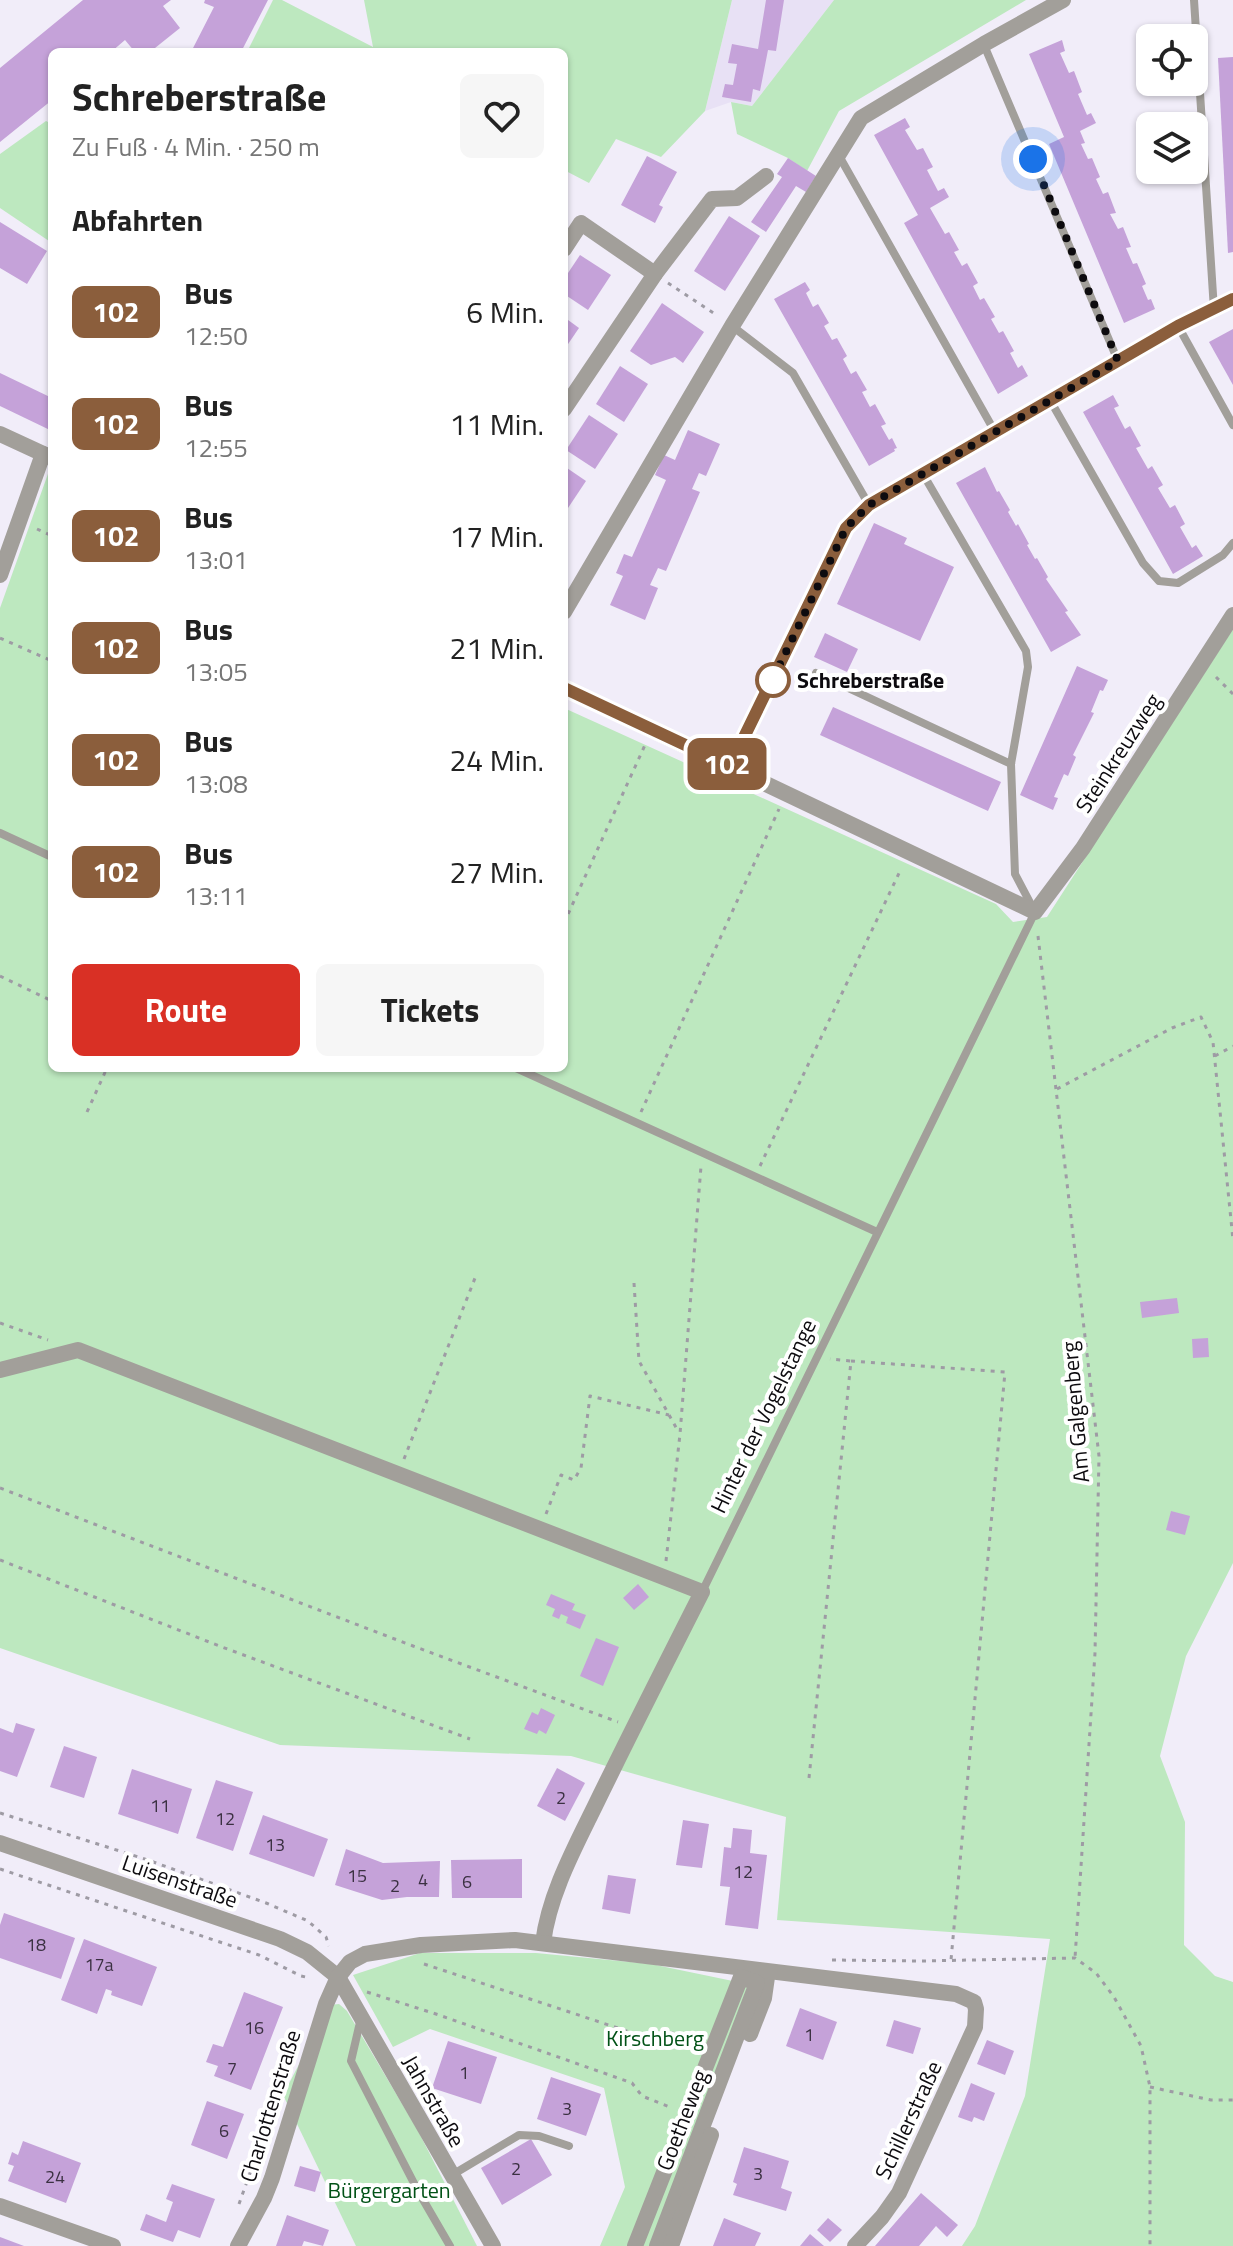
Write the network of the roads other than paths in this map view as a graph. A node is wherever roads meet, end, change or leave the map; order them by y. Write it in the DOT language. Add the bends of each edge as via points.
graph roads {
  1 [pos="1063,0"];
  2 [pos="1194,0"];
  3 [pos="984,44"];
  4 [pos="838,153"];
  5 [pos="766,176"];
  6 [pos="568,243"];
  7 [pos="655,274"];
  8 [pos="1233,299"];
  9 [pos="1214,310"];
  10 [pos="732,326"];
  11 [pos="1178,326"];
  12 [pos="1118,361"];
  13 [pos="1050,400"];
  14 [pos="568,403"];
  15 [pos="1233,425"];
  16 [pos="995,432"];
  17 [pos="0,434"];
  18 [pos="48,456"];
  19 [pos="923,474"];
  20 [pos="869,505"];
  21 [pos="1233,543"];
  22 [pos="0,575"];
  23 [pos="568,605"];
  24 [pos="1233,615"];
  25 [pos="816,673"];
  26 [pos="568,690"];
  27 [pos="1011,764"];
  28 [pos="730,766"];
  29 [pos="0,833"];
  30 [pos="48,855"];
  31 [pos="1035,912"];
  32 [pos="525,1072"];
  33 [pos="877,1232"];
  34 [pos="0,1370"];
  35 [pos="702,1592"];
  36 [pos="0,1843"];
  37 [pos="543,1943"];
  38 [pos="768,1971"];
  39 [pos="340,1981"];
  40 [pos="361,2017"];
  41 [pos="569,2146"];
  42 [pos="451,2175"];
  43 [pos="0,2206"];
  44 [pos="113,2246"];
  45 [pos="238,2246"];
  46 [pos="450,2246"];
  47 [pos="493,2246"];
  48 [pos="635,2246"];
  49 [pos="657,2246"];
  50 [pos="671,2246"];
  51 [pos="855,2246"];
  1 -- 3 [label="street"];
  2 -- 9 [label="lane"];
  3 -- 4 [label="street" via="861,118"];
  3 -- 12 [label="lane"];
  4 -- 10 [label="street"];
  4 -- 16 [label="lane"];
  5 -- 7 [label="street" via="737,198 712,199"];
  6 -- 7 [label="street" via="581,223"];
  7 -- 14 [label="street"];
  8 -- 9 [label="street"];
  9 -- 11 [label="street"];
  10 -- 20 [label="lane" via="793,373"];
  10 -- 23 [label="street"];
  11 -- 12 [label="street"];
  11 -- 15 [label="lane"];
  12 -- 13 [label="street"];
  13 -- 16 [label="street"];
  13 -- 21 [label="lane" via="1143,563 1159,581 1178,583"];
  16 -- 19 [label="street"];
  17 -- 18 [label="street"];
  18 -- 22 [label="street"];
  19 -- 20 [label="street"];
  19 -- 27 [label="lane" via="1026,651 1028,667"];
  20 -- 28 [label="street" via="846,528"];
  24 -- 31 [label="street, Steinkreuzweg" via="1083,848"];
  25 -- 27 [label="lane"];
  26 -- 28 [label="street"];
  27 -- 31 [label="lane" via="1015,874"];
  28 -- 31 [label="street"];
  29 -- 30 [label="lane"];
  31 -- 33 [label="lane, Hinter der Vogelstange"];
  32 -- 33 [label="lane"];
  33 -- 35 [label="lane, Hinter der Vogelstange"];
  34 -- 35 [label="street" via="78,1350"];
  35 -- 37 [label="street, Hinter der Vogelstange" via="572,1854 546,1920"];
  36 -- 39 [label="street, Luisenstraße" via="280,1939 307,1952"];
  37 -- 38 [label="street"];
  37 -- 39 [label="street" via="461,1942 386,1950 350,1962"];
  38 -- 50 [label="street, Goetheweg" via="764,1998"];
  38 -- 51 [label="street, Schillerstraße" via="956,1994 974,2002 975,2027 912,2167 882,2217"];
  39 -- 40 [label="street, Jahnstraße"];
  39 -- 45 [label="street, Charlottenstraße" via="318,2027 272,2178"];
  40 -- 42 [label="street, Jahnstraße"];
  40 -- 46 [label="lane" via="351,2061"];
  41 -- 42 [label="lane" via="519,2135"];
  42 -- 47 [label="street, Jahnstraße"];
  43 -- 44 [label="street"];
  48 -- 49 [label="street, Goetheweg" via="741,1977 757,1983"];
}
